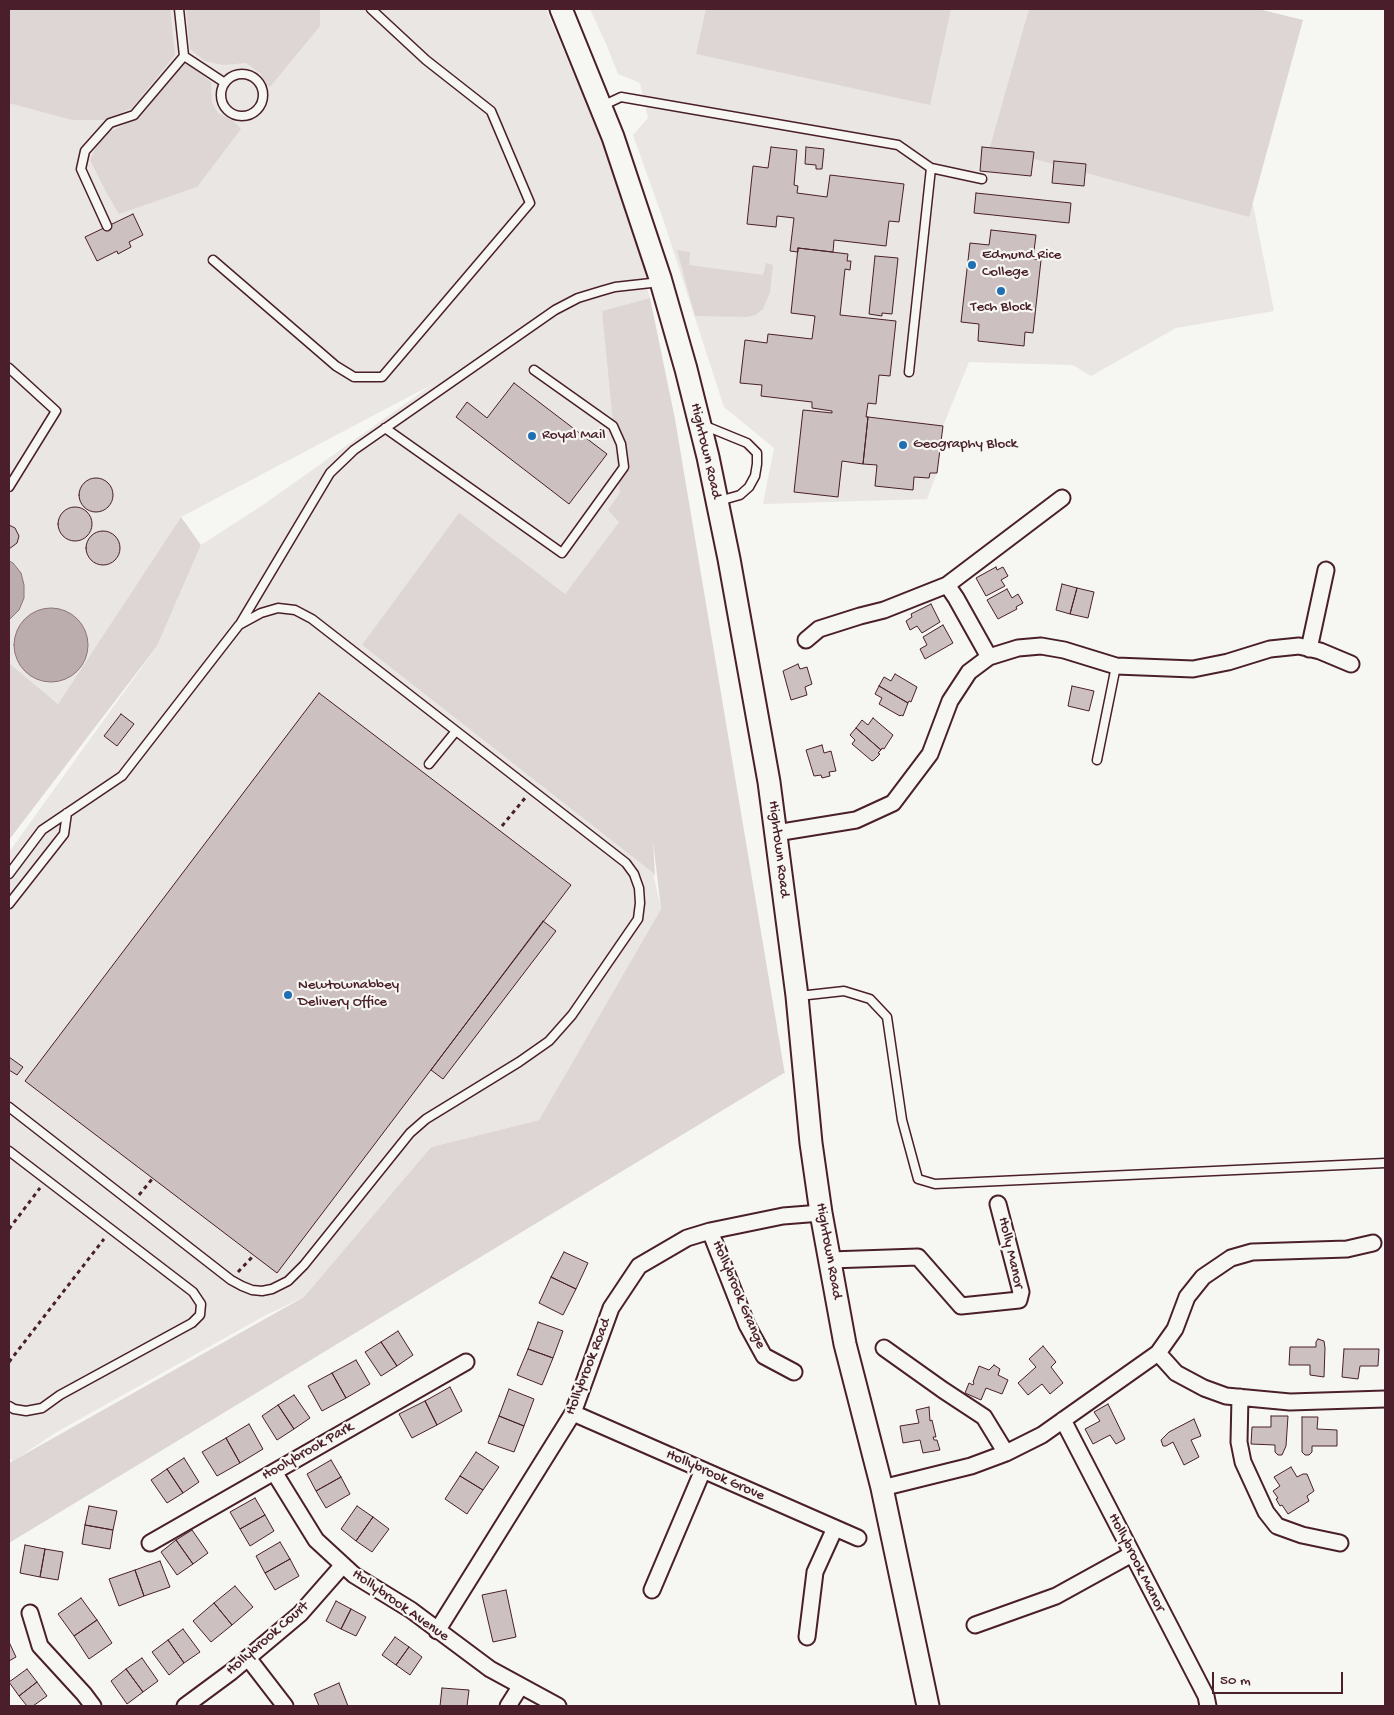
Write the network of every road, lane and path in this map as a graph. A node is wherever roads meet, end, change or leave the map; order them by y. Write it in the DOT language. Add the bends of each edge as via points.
graph roads {
  1 [pos="179,9"];
  2 [pos="561,9"];
  3 [pos="375,10"];
  4 [pos="184,56"];
  5 [pos="225,83"];
  6 [pos="601,107"];
  7 [pos="931,168"];
  8 [pos="982,179"];
  9 [pos="107,226"];
  10 [pos="213,260"];
  11 [pos="662,282"];
  12 [pos="9,368"];
  13 [pos="534,370"];
  14 [pos="909,372"];
  15 [pos="699,423"];
  16 [pos="386,428"];
  17 [pos="9,487"];
  18 [pos="1062,498"];
  19 [pos="717,502"];
  20 [pos="1326,570"];
  21 [pos="947,585"];
  22 [pos="239,625"];
  23 [pos="806,640"];
  24 [pos="1309,649"];
  25 [pos="989,658"];
  26 [pos="1351,664"];
  27 [pos="1116,666"];
  28 [pos="456,731"];
  29 [pos="1097,760"];
  30 [pos="429,764"];
  31 [pos="532,790"];
  32 [pos="67,813"];
  33 [pos="502,826"];
  34 [pos="776,832"];
  35 [pos="9,874"];
  36 [pos="9,904"];
  37 [pos="797,996"];
  38 [pos="9,1107"];
  39 [pos="9,1151"];
  40 [pos="1385,1162"];
  41 [pos="153,1178"];
  42 [pos="47,1180"];
  43 [pos="132,1203"];
  44 [pos="998,1204"];
  45 [pos="821,1213"];
  46 [pos="9,1229"];
  47 [pos="112,1230"];
  48 [pos="710,1231"];
  49 [pos="1373,1243"];
  50 [pos="830,1260"];
  51 [pos="884,1348"];
  52 [pos="1158,1353"];
  53 [pos="9,1362"];
  54 [pos="466,1362"];
  55 [pos="794,1372"];
  56 [pos="1240,1398"];
  57 [pos="1385,1399"];
  58 [pos="9,1406"];
  59 [pos="573,1413"];
  60 [pos="1063,1420"];
  61 [pos="1006,1453"];
  62 [pos="703,1470"];
  63 [pos="274,1472"];
  64 [pos="882,1488"];
  65 [pos="835,1528"];
  66 [pos="858,1538"];
  67 [pos="150,1543"];
  68 [pos="1340,1543"];
  69 [pos="1132,1554"];
  70 [pos="343,1565"];
  71 [pos="652,1590"];
  72 [pos="30,1613"];
  73 [pos="975,1625"];
  74 [pos="437,1631"];
  75 [pos="807,1637"];
  76 [pos="248,1658"];
  77 [pos="520,1687"];
  78 [pos="93,1706"];
  79 [pos="185,1706"];
  80 [pos="285,1706"];
  81 [pos="508,1706"];
  82 [pos="558,1706"];
  83 [pos="928,1706"];
  84 [pos="1208,1706"];
  1 -- 4 [label="lane"];
  2 -- 6 [label="main road, Hightown Road"];
  3 -- 10 [label="lane" via="426,60 492,111 530,203 382,377 354,377 336,366"];
  4 -- 5 [label="lane"];
  4 -- 9 [label="lane" via="134,115 110,123 85,151 81,170"];
  5 -- 5 [label="lane" via="236,75 255,79 260,84 263,97 257,110 245,116 226,109 221,96"];
  6 -- 7 [label="lane" via="620,97 898,145"];
  6 -- 11 [label="main road, Hightown Road"];
  7 -- 8 [label="lane"];
  7 -- 14 [label="lane"];
  11 -- 15 [label="main road, Hightown Road"];
  11 -- 16 [label="lane" via="615,288 578,298"];
  12 -- 17 [label="lane" via="56,411"];
  13 -- 16 [label="lane" via="613,426 624,467 562,553"];
  15 -- 19 [label="main road, Hightown Road"];
  15 -- 19 [label="lane" via="747,443 756,454 755,476 749,487 740,494"];
  16 -- 22 [label="lane" via="354,450 330,474"];
  18 -- 21 [label="street"];
  19 -- 34 [label="main road, Hightown Road" via="756,705"];
  20 -- 24 [label="street"];
  21 -- 23 [label="street" via="884,610 819,629"];
  21 -- 25 [label="street"];
  22 -- 28 [label="lane" via="278,608 295,610 312,618"];
  22 -- 32 [label="lane" via="122,776"];
  24 -- 26 [label="street"];
  24 -- 27 [label="street" via="1299,646 1270,649 1193,669"];
  25 -- 27 [label="street" via="1018,648 1041,646"];
  25 -- 34 [label="street" via="969,672 950,701 930,754 893,803 856,820"];
  27 -- 29 [label="lane"];
  28 -- 30 [label="lane"];
  28 -- 31 [label="lane"];
  31 -- 33 [label="path"];
  31 -- 43 [label="lane" via="626,863 639,888 640,903 638,919 572,1015 548,1041 426,1119 410,1133 304,1265 288,1281 272,1289 252,1290 231,1280"];
  32 -- 35 [label="lane" via="42,830"];
  32 -- 36 [label="lane" via="64,834"];
  34 -- 37 [label="main road, Hightown Road"];
  37 -- 40 [label="lane" via="844,991 870,999 887,1017 902,1120 918,1179 935,1184"];
  37 -- 45 [label="main road, Hightown Road"];
  38 -- 43 [label="lane"];
  39 -- 42 [label="lane"];
  41 -- 43 [label="path"];
  42 -- 46 [label="path"];
  42 -- 47 [label="lane"];
  44 -- 50 [label="street, Holly Manor" via="1021,1292 1019,1300 961,1306 918,1257"];
  45 -- 48 [label="street, Hollybrook Road" via="783,1216"];
  45 -- 50 [label="main road, Hightown Road"];
  47 -- 53 [label="path"];
  47 -- 58 [label="lane" via="193,1292 201,1304 200,1315 192,1323 42,1408 26,1411"];
  48 -- 55 [label="street, Hollybrook Grange" via="747,1325 764,1356"];
  48 -- 59 [label="street, Hollybrook Road" via="687,1238 639,1266 612,1308"];
  49 -- 52 [label="street" via="1347,1249 1252,1252 1231,1258 1203,1277 1188,1296 1175,1329"];
  50 -- 64 [label="main road, Hightown Road" via="845,1344"];
  51 -- 61 [label="street" via="984,1417"];
  52 -- 56 [label="street" via="1176,1373 1204,1388"];
  52 -- 60 [label="street"];
  54 -- 63 [label="street, Hoolybrook Park"];
  56 -- 57 [label="street" via="1290,1402"];
  56 -- 68 [label="street" via="1243,1462 1266,1512 1277,1526"];
  59 -- 62 [label="street, Hollybrook Grove"];
  59 -- 74 [label="street, Hollybrook Road"];
  60 -- 61 [label="street"];
  60 -- 69 [label="street, Hollybrook Manor"];
  61 -- 64 [label="street" via="971,1466"];
  62 -- 65 [label="street, Hollybrook Grove"];
  62 -- 71 [label="street"];
  63 -- 67 [label="street, Hoolybrook Park"];
  63 -- 70 [label="street, Hollybrook Avenue" via="316,1540"];
  64 -- 83 [label="main road, Hightown Road"];
  65 -- 66 [label="street, Hollybrook Grove"];
  65 -- 75 [label="street" via="815,1572"];
  69 -- 73 [label="street" via="1056,1596"];
  69 -- 84 [label="street, Hollybrook Manor" via="1206,1696"];
  70 -- 74 [label="street, Hollybrook Avenue"];
  70 -- 76 [label="street, Hollybrook Court" via="300,1614"];
  72 -- 78 [label="street" via="40,1646"];
  74 -- 77 [label="street, Hollybrook Avenue"];
  76 -- 79 [label="street, Hollybrook Court"];
  76 -- 80 [label="street"];
  77 -- 81 [label="street"];
  77 -- 82 [label="street, Hollybrook Avenue"];
}
